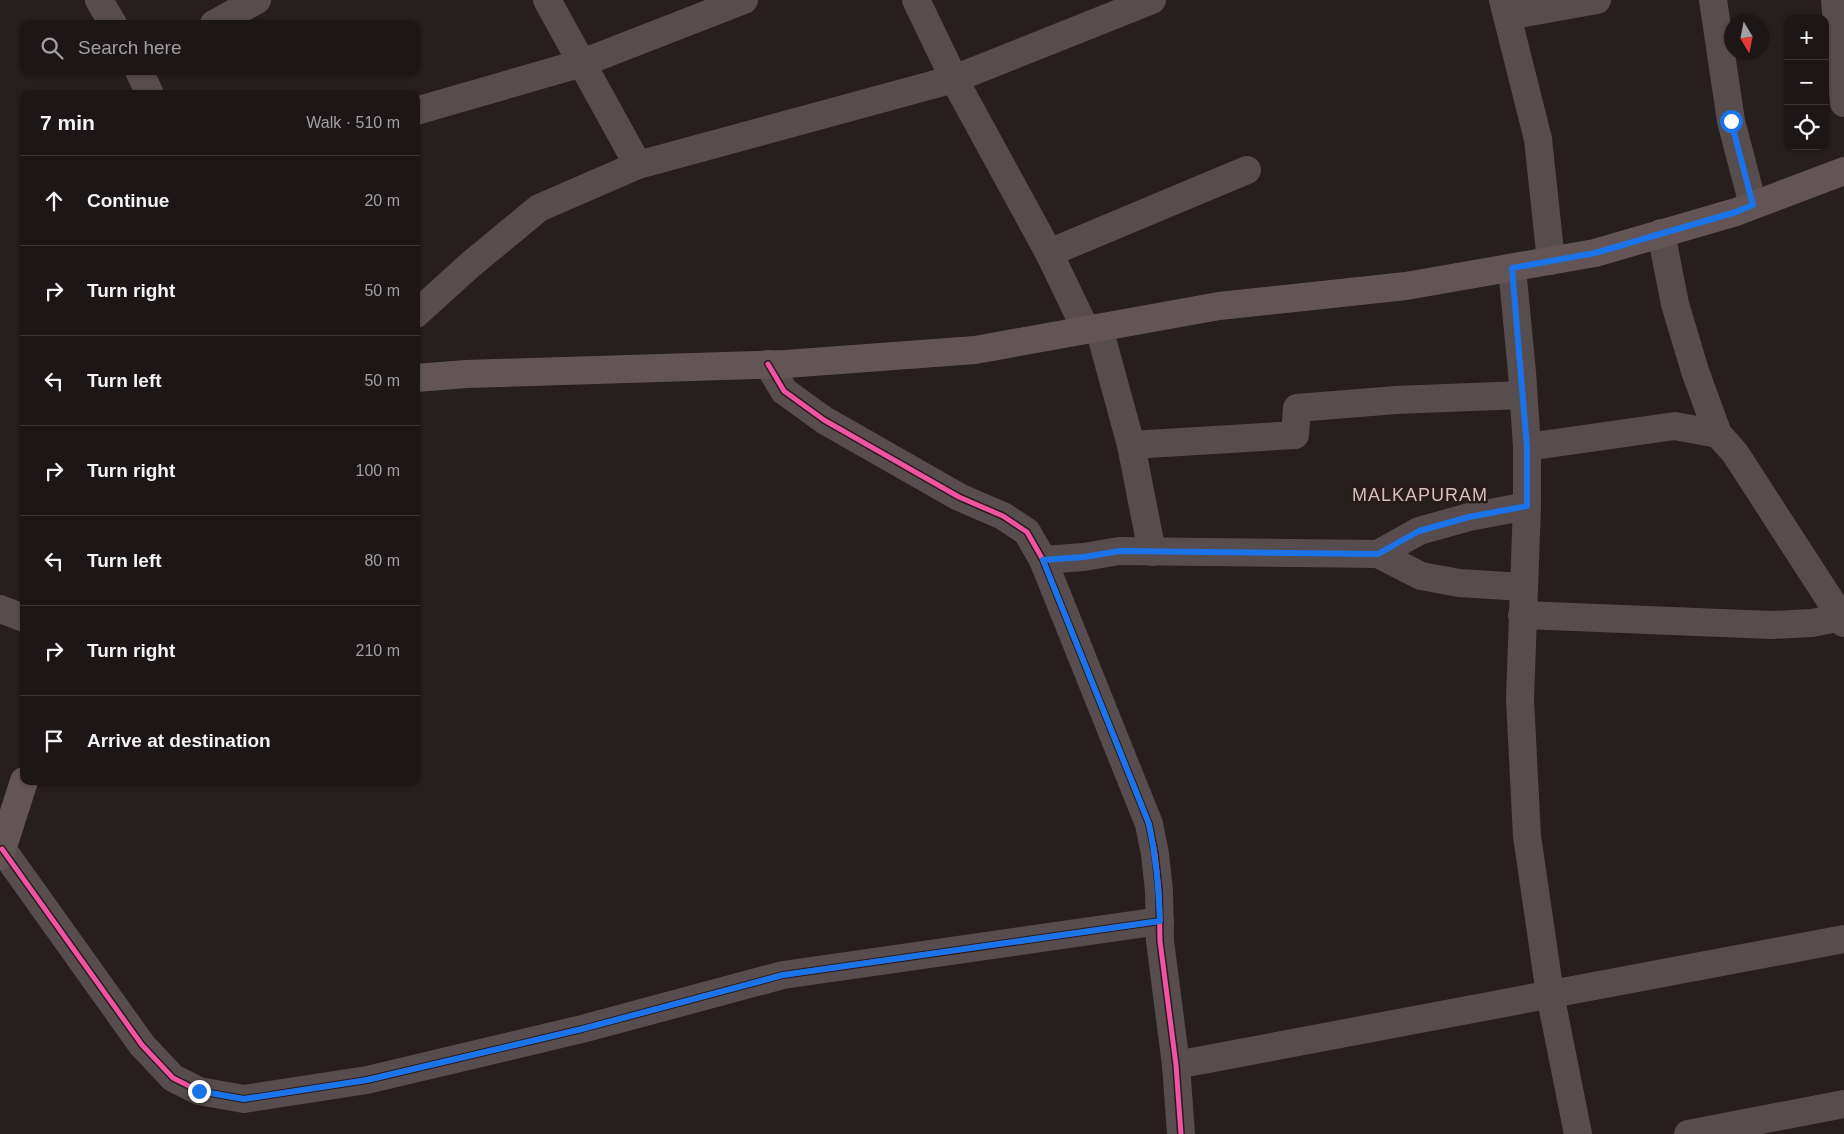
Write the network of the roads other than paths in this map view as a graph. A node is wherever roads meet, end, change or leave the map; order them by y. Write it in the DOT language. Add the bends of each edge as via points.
graph roads {
  1 [pos="99,0"];
  2 [pos="257,0"];
  3 [pos="547,0"];
  4 [pos="744,0"];
  5 [pos="916,0"];
  6 [pos="1152,0"];
  7 [pos="1597,0"];
  8 [pos="1713,0"];
  9 [pos="1835,0"];
  10 [pos="1505,8"];
  11 [pos="111,20"];
  12 [pos="221,20"];
  13 [pos="582,63"];
  14 [pos="141,75"];
  15 [pos="954,79"];
  16 [pos="148,90"];
  17 [pos="1844,103"];
  18 [pos="420,110"];
  19 [pos="638,165"];
  20 [pos="1247,170"];
  21 [pos="1844,171"];
  22 [pos="1753,205"];
  23 [pos="1661,233"];
  24 [pos="1049,253"];
  25 [pos="1552,261"];
  26 [pos="1512,268"];
  27 [pos="420,310"];
  28 [pos="1092,329"];
  29 [pos="768,364"];
  30 [pos="420,378"];
  31 [pos="1522,395"];
  32 [pos="1718,434"];
  33 [pos="1131,445"];
  34 [pos="1527,447"];
  35 [pos="1527,506"];
  36 [pos="1152,552"];
  37 [pos="1378,554"];
  38 [pos="1043,560"];
  39 [pos="1523,587"];
  40 [pos="0,609"];
  41 [pos="1522,615"];
  42 [pos="20,616"];
  43 [pos="1843,620"];
  44 [pos="23,785"];
  45 [pos="1,853"];
  46 [pos="1160,921"];
  47 [pos="1844,939"];
  48 [pos="1550,994"];
  49 [pos="1176,1065"];
  50 [pos="1844,1104"];
  51 [pos="1181,1134"];
  52 [pos="1578,1134"];
  53 [pos="1688,1134"];
  1 -- 11 [label="street"];
  2 -- 12 [label="street"];
  3 -- 13 [label="street"];
  4 -- 13 [label="street"];
  5 -- 15 [label="street"];
  6 -- 15 [label="street"];
  7 -- 10 [label="street"];
  8 -- 22 [label="street" via="1731,121"];
  9 -- 17 [label="street"];
  10 -- 25 [label="street" via="1538,139"];
  13 -- 18 [label="street"];
  13 -- 19 [label="street"];
  14 -- 16 [label="street"];
  15 -- 19 [label="street"];
  15 -- 24 [label="street"];
  19 -- 27 [label="street" via="539,208"];
  20 -- 24 [label="street"];
  21 -- 22 [label="main road"];
  22 -- 23 [label="main road"];
  23 -- 25 [label="main road" via="1595,253"];
  23 -- 32 [label="street" via="1675,304"];
  24 -- 28 [label="street"];
  25 -- 26 [label="main road"];
  26 -- 28 [label="main road" via="1406,286 1219,306"];
  26 -- 31 [label="street"];
  28 -- 29 [label="main road" via="975,350"];
  28 -- 33 [label="street"];
  29 -- 30 [label="main road"];
  29 -- 38 [label="street" via="784,391 824,420 1027,532"];
  31 -- 33 [label="street" via="1297,408 1296,435"];
  31 -- 34 [label="street"];
  32 -- 34 [label="street" via="1675,426"];
  32 -- 43 [label="street" via="1735,453"];
  33 -- 36 [label="street"];
  34 -- 35 [label="street"];
  35 -- 37 [label="street" via="1419,531"];
  35 -- 39 [label="street"];
  36 -- 37 [label="street"];
  36 -- 38 [label="street" via="1120,551"];
  37 -- 39 [label="street" via="1421,576 1459,583"];
  38 -- 46 [label="street" via="1149,824 1155,854"];
  39 -- 41 [label="street"];
  40 -- 42 [label="street"];
  41 -- 43 [label="street" via="1771,625"];
  41 -- 48 [label="street" via="1520,699 1527,836"];
  44 -- 45 [label="main road"];
  45 -- 46 [label="street" via="142,1045 173,1078 199,1091 244,1099 367,1080 582,1029 783,975"];
  46 -- 49 [label="street"];
  47 -- 48 [label="street"];
  48 -- 49 [label="street"];
  48 -- 52 [label="street"];
  49 -- 51 [label="street"];
  50 -- 53 [label="street"];
}
